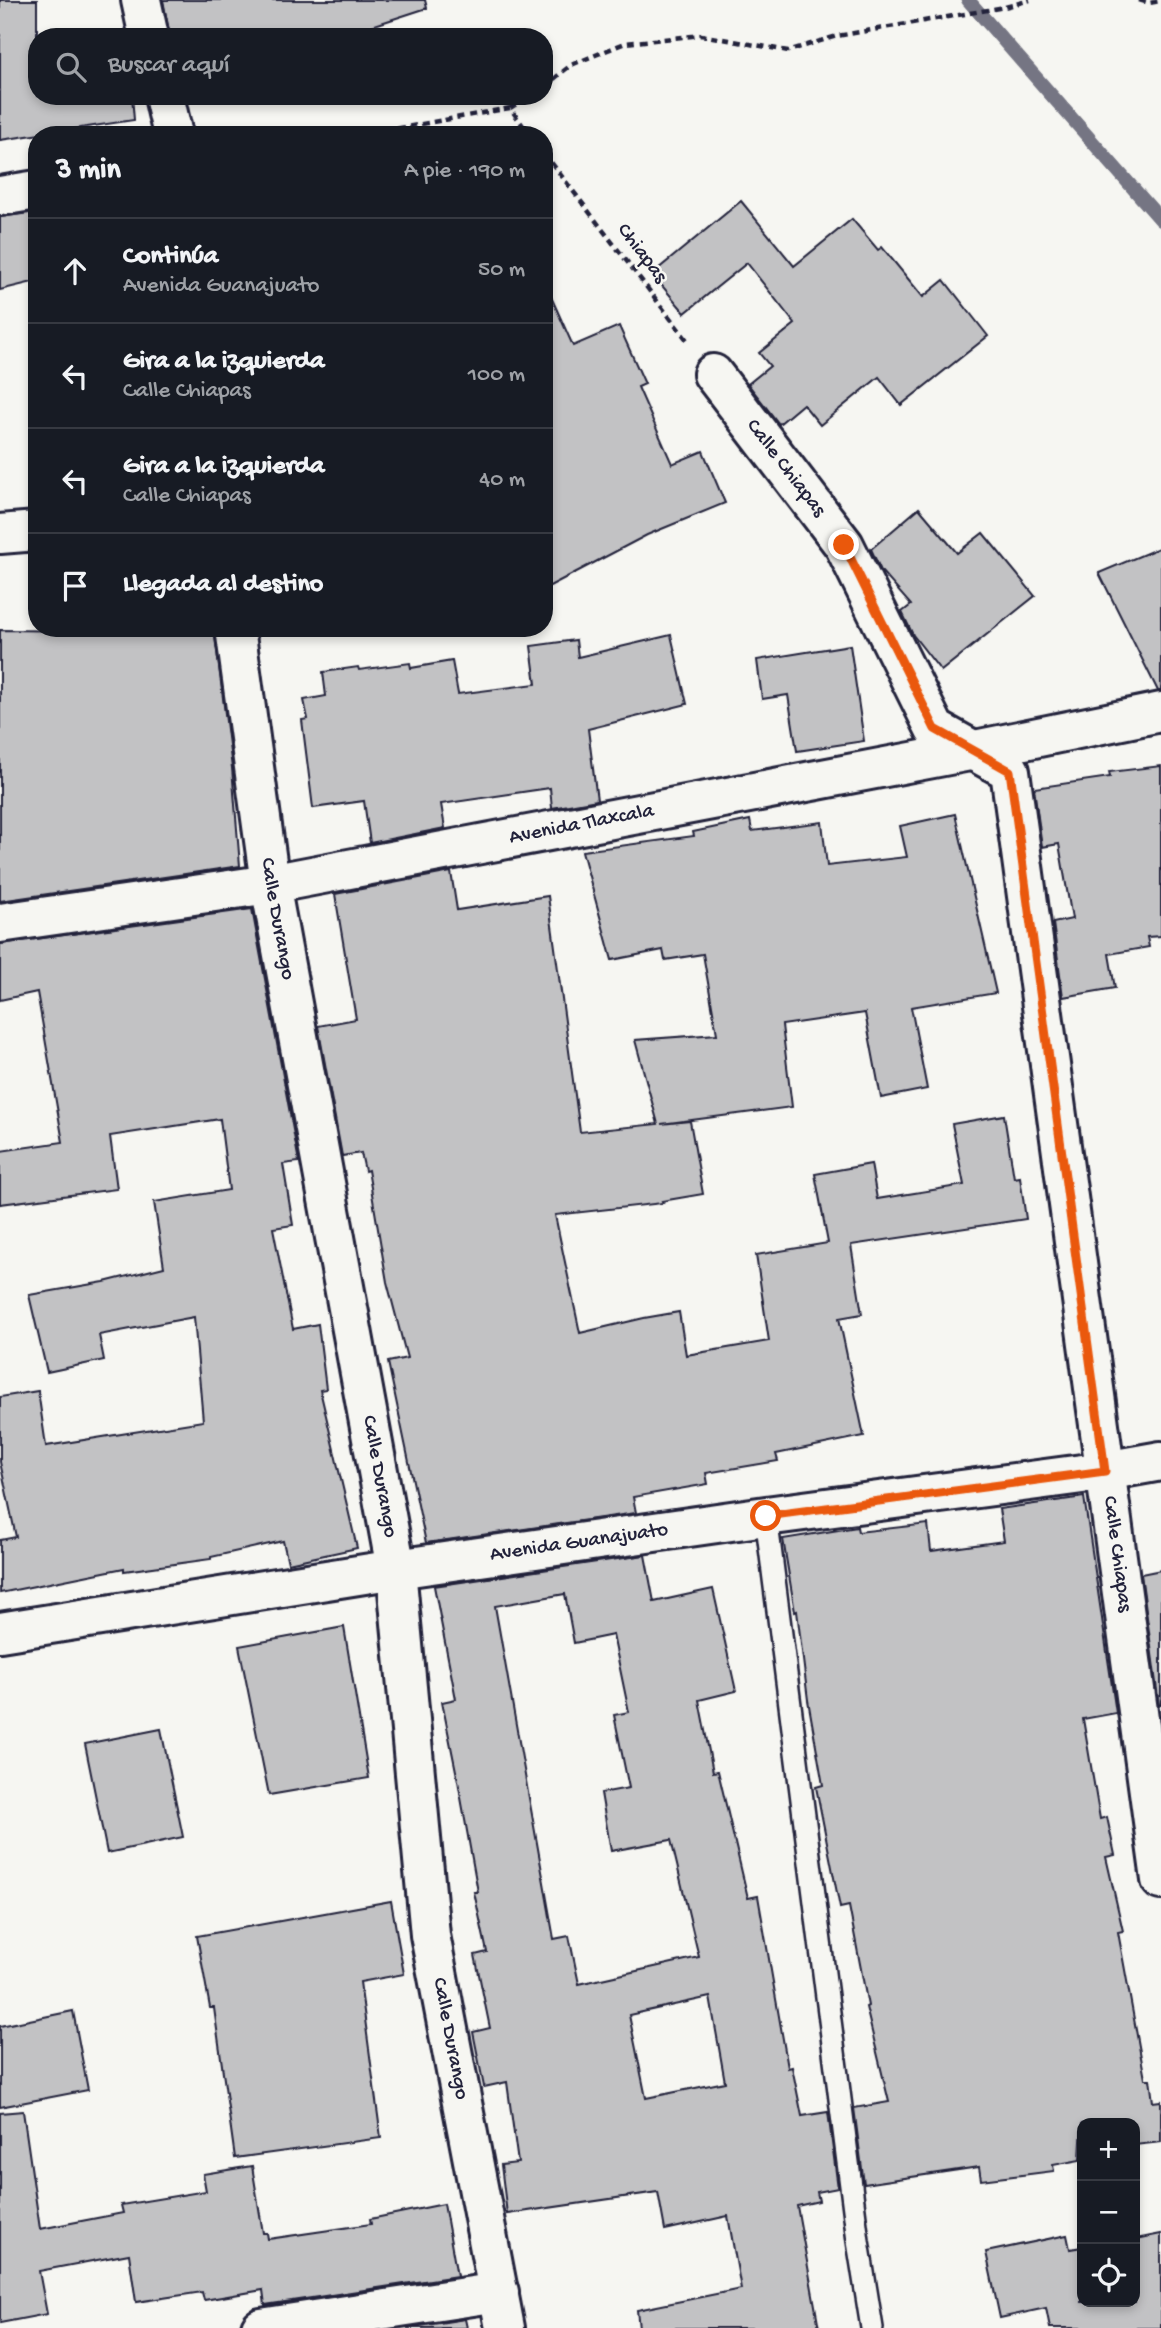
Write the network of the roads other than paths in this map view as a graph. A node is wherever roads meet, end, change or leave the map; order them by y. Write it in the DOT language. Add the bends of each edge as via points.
graph roads {
  1 [pos="141,0"];
  2 [pos="147,28"];
  3 [pos="166,105"];
  4 [pos="171,126"];
  5 [pos="28,191"];
  6 [pos="0,196"];
  7 [pos="713,374"];
  8 [pos="28,532"];
  9 [pos="0,534"];
  10 [pos="236,637"];
  11 [pos="1161,712"];
  12 [pos="975,750"];
  13 [pos="270,884"];
  14 [pos="0,923"];
  15 [pos="1161,1461"];
  16 [pos="1105,1471"];
  17 [pos="766,1516"];
  18 [pos="396,1569"];
  19 [pos="0,1632"];
  20 [pos="1161,1880"];
  21 [pos="502,2310"];
  22 [pos="261,2328"];
  23 [pos="872,2328"];
  1 -- 2 [label="street"];
  3 -- 4 [label="street"];
  5 -- 6 [label="street"];
  7 -- 12 [label="street, Calle Chiapas" via="844,545 935,729"];
  8 -- 9 [label="street"];
  10 -- 13 [label="street, Calle Durango"];
  11 -- 12 [label="street, Avenida Tlaxcala"];
  12 -- 13 [label="street, Avenida Tlaxcala"];
  12 -- 16 [label="street, Calle Chiapas" via="1010,771"];
  13 -- 14 [label="street, Avenida Tlaxcala"];
  13 -- 18 [label="street, Calle Durango"];
  15 -- 16 [label="street, Avenida Guanajuato"];
  16 -- 17 [label="street, Avenida Guanajuato"];
  16 -- 20 [label="street, Calle Chiapas"];
  17 -- 18 [label="street, Avenida Guanajuato"];
  17 -- 23 [label="lane"];
  18 -- 19 [label="street, Avenida Guanajuato"];
  18 -- 21 [label="street, Calle Durango" via="430,1935"];
  21 -- 22 [label="street"];
}
